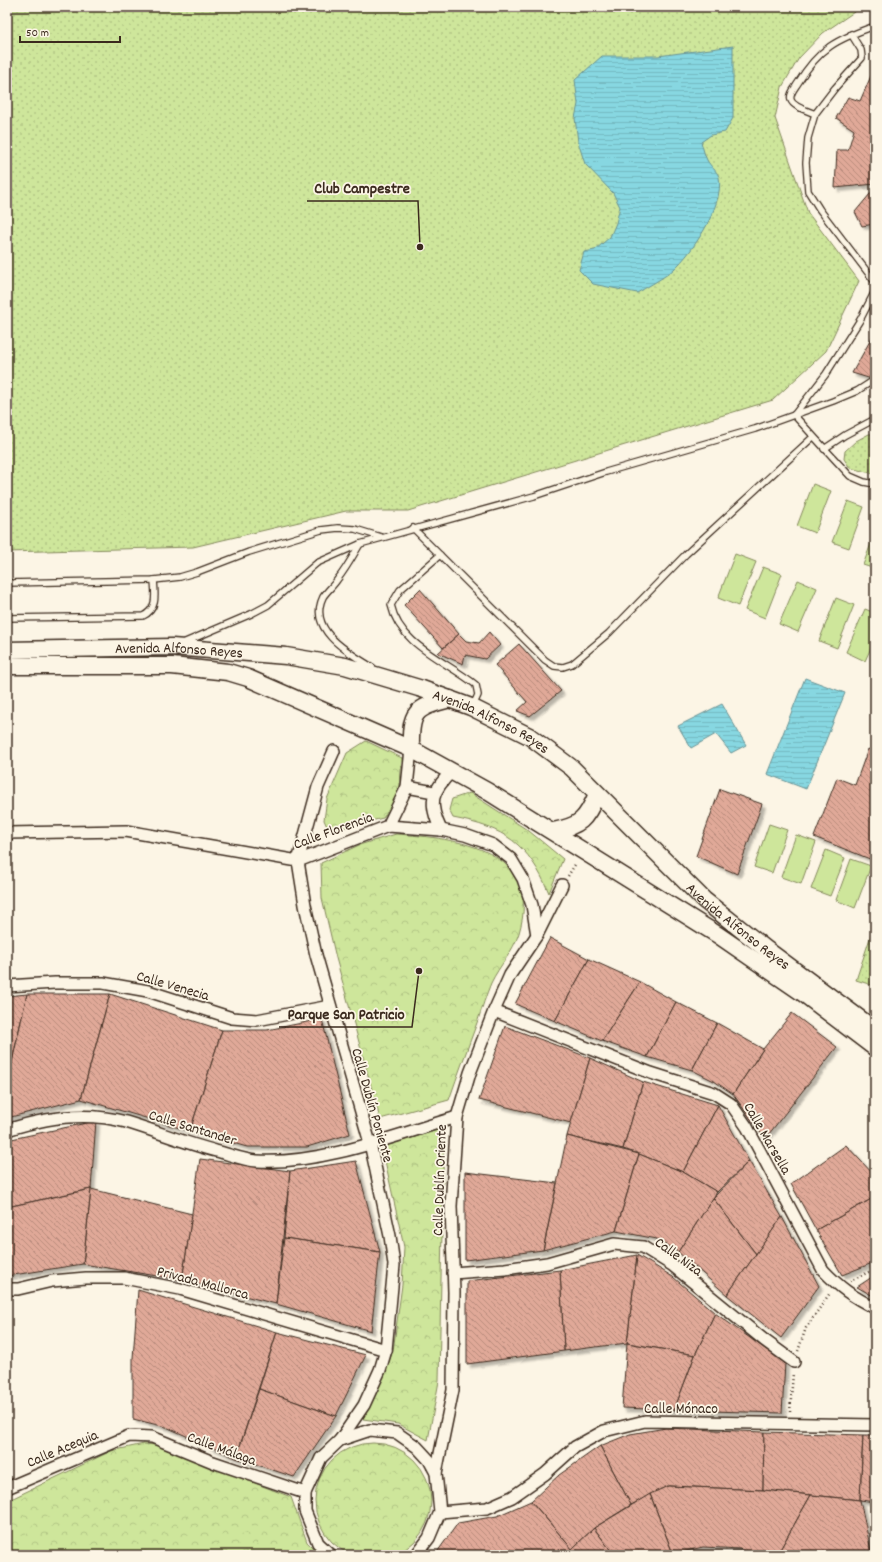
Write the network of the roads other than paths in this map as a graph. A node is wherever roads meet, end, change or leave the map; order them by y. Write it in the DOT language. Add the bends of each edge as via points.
graph roads {
  1 [pos="875,26"];
  2 [pos="851,34"];
  3 [pos="815,114"];
  4 [pos="875,282"];
  5 [pos="875,291"];
  6 [pos="871,382"];
  7 [pos="794,416"];
  8 [pos="875,419"];
  9 [pos="813,437"];
  10 [pos="824,449"];
  11 [pos="875,484"];
  12 [pos="413,528"];
  13 [pos="381,537"];
  14 [pos="360,544"];
  15 [pos="440,555"];
  16 [pos="154,580"];
  17 [pos="7,583"];
  18 [pos="7,618"];
  19 [pos="172,647"];
  20 [pos="7,650"];
  21 [pos="7,666"];
  22 [pos="391,679"];
  23 [pos="450,699"];
  24 [pos="471,708"];
  25 [pos="411,749"];
  26 [pos="334,751"];
  27 [pos="452,771"];
  28 [pos="407,787"];
  29 [pos="434,792"];
  30 [pos="598,794"];
  31 [pos="388,826"];
  32 [pos="441,830"];
  33 [pos="552,831"];
  34 [pos="7,833"];
  35 [pos="298,861"];
  36 [pos="562,885"];
  37 [pos="537,935"];
  38 [pos="7,986"];
  39 [pos="330,1006"];
  40 [pos="494,1011"];
  41 [pos="875,1030"];
  42 [pos="875,1048"];
  43 [pos="457,1116"];
  44 [pos="7,1130"];
  45 [pos="370,1144"];
  46 [pos="453,1273"];
  47 [pos="7,1289"];
  48 [pos="875,1308"];
  49 [pos="386,1350"];
  50 [pos="794,1362"];
  51 [pos="875,1425"];
  52 [pos="129,1436"];
  53 [pos="340,1440"];
  54 [pos="436,1474"];
  55 [pos="7,1488"];
  56 [pos="305,1493"];
  57 [pos="440,1512"];
  58 [pos="331,1555"];
  59 [pos="416,1555"];
  1 -- 2 [label="lane"];
  2 -- 3 [label="lane" via="861,50 862,58"];
  2 -- 3 [label="lane" via="832,44 809,65 792,93 793,103"];
  3 -- 4 [label="lane" via="808,138 808,190 820,210"];
  5 -- 7 [label="lane" via="826,374"];
  6 -- 7 [label="lane" via="857,391"];
  7 -- 9 [label="lane"];
  7 -- 12 [label="lane" via="534,496"];
  8 -- 10 [label="lane"];
  9 -- 10 [label="lane"];
  9 -- 15 [label="lane" via="686,554 609,633 568,666 554,666 545,660"];
  10 -- 11 [label="lane" via="850,476"];
  12 -- 13 [label="lane"];
  12 -- 15 [label="lane"];
  13 -- 14 [label="lane"];
  13 -- 16 [label="lane" via="355,529 321,530 249,552 197,572"];
  14 -- 19 [label="lane" via="317,563 268,605"];
  14 -- 22 [label="lane" via="337,581 324,596 319,609 320,622 328,635 354,656"];
  15 -- 24 [label="lane" via="400,590 391,606 394,617 410,640 476,685 478,696"];
  16 -- 17 [label="lane"];
  16 -- 18 [label="lane" via="154,606 150,613 143,616"];
  19 -- 20 [label="main road, Avenida Alfonso Reyes"];
  19 -- 22 [label="main road, Avenida Alfonso Reyes" via="286,656 345,666"];
  21 -- 25 [label="main road, Avenida Alfonso Reyes" via="172,666 228,672 248,678"];
  22 -- 23 [label="main road, Avenida Alfonso Reyes"];
  23 -- 24 [label="main road, Avenida Alfonso Reyes"];
  23 -- 25 [label="main road" via="426,705 418,712 410,730"];
  24 -- 30 [label="main road, Avenida Alfonso Reyes" via="529,736 572,768"];
  25 -- 27 [label="main road, Avenida Alfonso Reyes"];
  25 -- 28 [label="street"];
  26 -- 35 [label="street, Calle Dublín Poniente" via="313,801"];
  27 -- 29 [label="street"];
  27 -- 33 [label="main road, Avenida Alfonso Reyes"];
  28 -- 29 [label="street"];
  28 -- 31 [label="street"];
  29 -- 32 [label="street" via="435,817"];
  30 -- 33 [label="main road" via="582,821 570,828"];
  30 -- 41 [label="main road, Avenida Alfonso Reyes" via="704,900"];
  31 -- 32 [label="street, Calle Florencia"];
  31 -- 35 [label="street, Calle Florencia"];
  32 -- 37 [label="street, Calle Florencia" via="493,845 511,860 523,880 532,905"];
  33 -- 42 [label="main road, Avenida Alfonso Reyes" via="718,935 804,994"];
  34 -- 35 [label="street, Calle Florencia" via="126,831"];
  35 -- 39 [label="street, Calle Dublín Poniente" via="307,912"];
  36 -- 37 [label="street, Calle Dublín Oriente"];
  37 -- 40 [label="street, Calle Dublín Oriente" via="510,975"];
  38 -- 39 [label="street, Calle Venecia" via="102,983 148,991 232,1018 257,1020"];
  39 -- 45 [label="street, Calle Dublín Poniente"];
  40 -- 43 [label="street, Calle Dublín Oriente" via="470,1073"];
  40 -- 48 [label="street, Calle Marsella" via="651,1073 714,1093 731,1104 747,1127 823,1270 854,1298"];
  43 -- 45 [label="street, Calle Santander"];
  43 -- 46 [label="street, Calle Dublín Oriente" via="451,1206"];
  44 -- 45 [label="street, Calle Santander" via="37,1120 80,1116 125,1122 200,1147 256,1161 312,1158"];
  45 -- 49 [label="street, Calle Dublín Poniente" via="394,1265"];
  46 -- 50 [label="street, Calle Niza" via="547,1263 614,1244 643,1247 672,1266"];
  46 -- 54 [label="street, Calle Dublín Oriente" via="453,1390"];
  47 -- 49 [label="street, Privada Mallorca" via="52,1281 124,1278 180,1289"];
  49 -- 53 [label="street, Calle Dublín Poniente" via="364,1406"];
  51 -- 57 [label="street, Calle Mónaco" via="645,1420 604,1431 575,1448 545,1474 512,1497 487,1508"];
  52 -- 55 [label="street, Calle Acequia"];
  52 -- 56 [label="street, Calle Málaga" via="152,1437 213,1462"];
  53 -- 54 [label="street, Calle Dublín Oriente" via="370,1430 397,1433 421,1451"];
  53 -- 56 [label="street, Calle Dublín Oriente" via="321,1458"];
  54 -- 57 [label="street, Calle Dublín Oriente"];
  56 -- 58 [label="street" via="305,1511 318,1543"];
  57 -- 59 [label="street, Calle Dublín Oriente" via="429,1538"];
}
